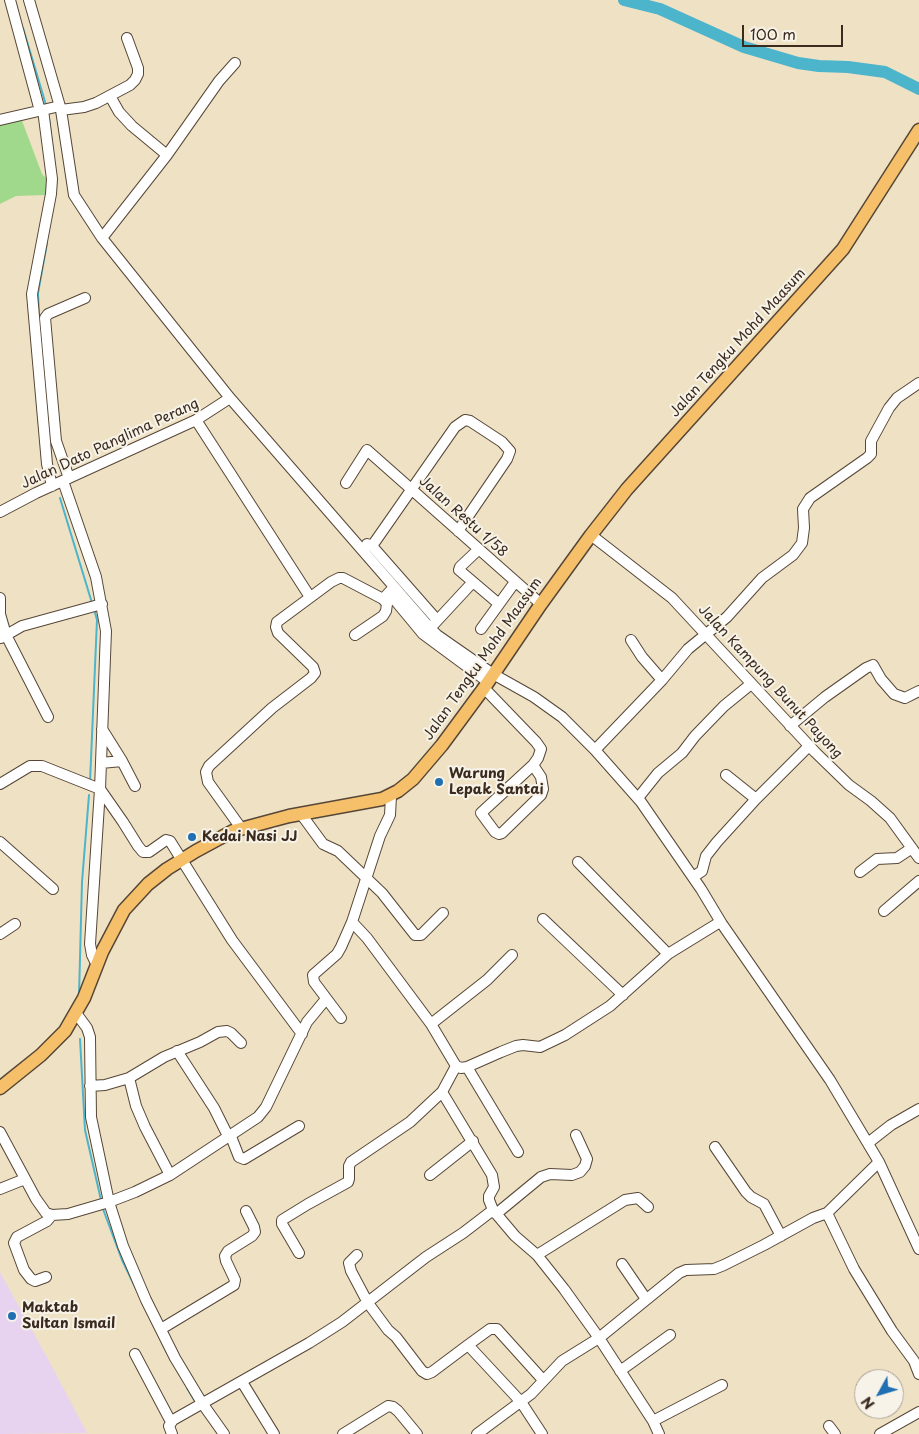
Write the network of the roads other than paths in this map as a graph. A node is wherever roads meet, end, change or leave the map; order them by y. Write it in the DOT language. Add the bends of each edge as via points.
graph roads {
  1 [pos="10,0"];
  2 [pos="29,0"];
  3 [pos="127,38"];
  4 [pos="234,64"];
  5 [pos="110,96"];
  6 [pos="61,108"];
  7 [pos="41,111"];
  8 [pos="0,120"];
  9 [pos="919,130"];
  10 [pos="167,155"];
  11 [pos="102,238"];
  12 [pos="85,298"];
  13 [pos="919,384"];
  14 [pos="230,398"];
  15 [pos="196,420"];
  16 [pos="66,480"];
  17 [pos="346,483"];
  18 [pos="52,486"];
  19 [pos="411,489"];
  20 [pos="0,512"];
  21 [pos="458,531"];
  22 [pos="591,535"];
  23 [pos="357,544"];
  24 [pos="372,546"];
  25 [pos="479,549"];
  26 [pos="516,582"];
  27 [pos="472,583"];
  28 [pos="388,593"];
  29 [pos="310,597"];
  30 [pos="0,598"];
  31 [pos="499,604"];
  32 [pos="541,604"];
  33 [pos="96,606"];
  34 [pos="434,624"];
  35 [pos="481,629"];
  36 [pos="706,634"];
  37 [pos="355,635"];
  38 [pos="3,637"];
  39 [pos="631,640"];
  40 [pos="662,680"];
  41 [pos="488,681"];
  42 [pos="751,684"];
  43 [pos="919,691"];
  44 [pos="48,717"];
  45 [pos="790,726"];
  46 [pos="102,728"];
  47 [pos="809,746"];
  48 [pos="595,750"];
  49 [pos="122,761"];
  50 [pos="101,763"];
  51 [pos="534,765"];
  52 [pos="726,775"];
  53 [pos="0,784"];
  54 [pos="135,786"];
  55 [pos="100,789"];
  56 [pos="390,796"];
  57 [pos="638,798"];
  58 [pos="756,799"];
  59 [pos="300,814"];
  60 [pos="242,828"];
  61 [pos="0,842"];
  62 [pos="912,848"];
  63 [pos="919,858"];
  64 [pos="182,860"];
  65 [pos="578,862"];
  66 [pos="860,872"];
  67 [pos="693,877"];
  68 [pos="366,878"];
  69 [pos="919,882"];
  70 [pos="53,890"];
  71 [pos="884,911"];
  72 [pos="443,913"];
  73 [pos="543,919"];
  74 [pos="352,922"];
  75 [pos="720,922"];
  76 [pos="15,924"];
  77 [pos="0,934"];
  78 [pos="668,954"];
  79 [pos="512,955"];
  80 [pos="97,965"];
  81 [pos="624,995"];
  82 [pos="326,998"];
  83 [pos="76,1013"];
  84 [pos="341,1018"];
  85 [pos="431,1024"];
  86 [pos="302,1034"];
  87 [pos="241,1043"];
  88 [pos="177,1051"];
  89 [pos="462,1067"];
  90 [pos="129,1078"];
  91 [pos="90,1086"];
  92 [pos="0,1088"];
  93 [pos="442,1092"];
  94 [pos="919,1109"];
  95 [pos="299,1126"];
  96 [pos="0,1132"];
  97 [pos="229,1135"];
  98 [pos="576,1135"];
  99 [pos="473,1141"];
  100 [pos="868,1144"];
  101 [pos="715,1147"];
  102 [pos="518,1152"];
  103 [pos="879,1162"];
  104 [pos="170,1175"];
  105 [pos="430,1175"];
  106 [pos="25,1179"];
  107 [pos="0,1189"];
  108 [pos="109,1202"];
  109 [pos="648,1207"];
  110 [pos="246,1211"];
  111 [pos="494,1212"];
  112 [pos="827,1213"];
  113 [pos="52,1216"];
  114 [pos="781,1236"];
  115 [pos="919,1249"];
  116 [pos="299,1253"];
  117 [pos="358,1255"];
  118 [pos="537,1255"];
  119 [pos="622,1264"];
  120 [pos="46,1277"];
  121 [pos="646,1299"];
  122 [pos="368,1303"];
  123 [pos="160,1329"];
  124 [pos="670,1335"];
  125 [pos="599,1338"];
  126 [pos="468,1345"];
  127 [pos="134,1354"];
  128 [pos="916,1360"];
  129 [pos="620,1371"];
  130 [pos="919,1374"];
  131 [pos="543,1380"];
  132 [pos="242,1382"];
  133 [pos="722,1385"];
  134 [pos="521,1402"];
  135 [pos="202,1404"];
  136 [pos="919,1412"];
  137 [pos="171,1422"];
  138 [pos="653,1422"];
  139 [pos="358,1430"];
  140 [pos="172,1434"];
  141 [pos="224,1434"];
  142 [pos="274,1434"];
  143 [pos="343,1434"];
  144 [pos="417,1434"];
  145 [pos="477,1434"];
  146 [pos="542,1434"];
  147 [pos="659,1434"];
  148 [pos="880,1434"];
  1 -- 7 [label="street"];
  2 -- 6 [label="street"];
  3 -- 5 [label="street" via="135,55 138,74 130,85"];
  4 -- 10 [label="street"];
  5 -- 6 [label="street" via="84,107"];
  5 -- 10 [label="street" via="132,126"];
  6 -- 7 [label="street"];
  6 -- 11 [label="street" via="74,195"];
  7 -- 8 [label="street"];
  7 -- 18 [label="street" via="52,179 32,294 47,464"];
  9 -- 22 [label="main road, Jalan Tengku Mohd Maasum" via="843,249 654,457"];
  10 -- 11 [label="street"];
  11 -- 14 [label="street"];
  12 -- 16 [label="street" via="45,318 56,441"];
  13 -- 36 [label="street" via="897,398 889,408 871,441 868,458 810,498 803,509 802,543 793,555 762,578 727,617"];
  14 -- 15 [label="street, Jalan Dato Panglima Perang"];
  14 -- 23 [label="street"];
  15 -- 16 [label="street, Jalan Dato Panglima Perang"];
  15 -- 29 [label="street"];
  16 -- 18 [label="street, Jalan Dato Panglima Perang"];
  16 -- 33 [label="street" via="90,561"];
  17 -- 19 [label="street, Jalan Restu 1/58" via="367,450"];
  18 -- 20 [label="street, Jalan Dato Panglima Perang"];
  19 -- 21 [label="street, Jalan Restu 1/58"];
  19 -- 21 [label="street" via="455,427 465,420 470,420 502,442 510,451 507,458"];
  19 -- 24 [label="street"];
  21 -- 25 [label="street, Jalan Restu 1/58"];
  22 -- 32 [label="main road, Jalan Tengku Mohd Maasum"];
  22 -- 36 [label="street, Jalan Kampung Bunut Payong" via="672,598"];
  23 -- 24 [label="street" via="365,542"];
  23 -- 28 [label="street"];
  24 -- 34 [label="street"];
  25 -- 26 [label="street, Jalan Restu 1/58"];
  25 -- 27 [label="street" via="459,570"];
  26 -- 31 [label="street"];
  26 -- 32 [label="street, Jalan Restu 1/58"];
  27 -- 31 [label="street"];
  27 -- 34 [label="street"];
  28 -- 29 [label="street" via="342,578"];
  28 -- 34 [label="street"];
  28 -- 37 [label="street" via="384,616"];
  28 -- 41 [label="street" via="423,634"];
  29 -- 60 [label="street" via="276,627 315,673 272,708 206,772 208,782"];
  30 -- 38 [label="street"];
  31 -- 35 [label="street"];
  32 -- 41 [label="main road, Jalan Tengku Mohd Maasum"];
  33 -- 38 [label="street" via="22,626"];
  33 -- 46 [label="street" via="106,630"];
  34 -- 41 [label="street"];
  36 -- 40 [label="street"];
  36 -- 42 [label="street, Jalan Kampung Bunut Payong"];
  38 -- 44 [label="street"];
  39 -- 40 [label="street"];
  40 -- 48 [label="street"];
  41 -- 48 [label="street" via="534,697 562,717"];
  41 -- 51 [label="street" via="541,749"];
  41 -- 56 [label="main road, Jalan Tengku Mohd Maasum" via="442,745 413,779"];
  42 -- 45 [label="street, Jalan Kampung Bunut Payong"];
  42 -- 57 [label="street" via="724,706"];
  43 -- 45 [label="street" via="905,698 894,694 873,665 825,696"];
  45 -- 47 [label="street, Jalan Kampung Bunut Payong"];
  46 -- 49 [label="street"];
  46 -- 50 [label="street"];
  47 -- 58 [label="street"];
  47 -- 62 [label="street, Jalan Kampung Bunut Payong" via="849,785 882,810"];
  48 -- 57 [label="street"];
  49 -- 50 [label="street"];
  49 -- 54 [label="street"];
  50 -- 55 [label="street"];
  51 -- 51 [label="street" via="541,777 541,795 502,833 495,832 481,813"];
  52 -- 58 [label="street"];
  53 -- 55 [label="street" via="34,765"];
  55 -- 64 [label="street" via="141,850 149,852 168,840"];
  55 -- 80 [label="street" via="90,944"];
  56 -- 59 [label="main road, Jalan Tengku Mohd Maasum"];
  56 -- 68 [label="street" via="390,815"];
  57 -- 67 [label="street"];
  58 -- 67 [label="street" via="717,842 702,871"];
  59 -- 60 [label="main road, Jalan Tengku Mohd Maasum"];
  59 -- 68 [label="street" via="323,844 338,851"];
  60 -- 64 [label="main road, Jalan Tengku Mohd Maasum"];
  61 -- 70 [label="street"];
  62 -- 63 [label="street, Jalan Kampung Bunut Payong"];
  62 -- 66 [label="street" via="897,858 877,859"];
  64 -- 80 [label="main road, Jalan Tengku Mohd Maasum" via="148,884 130,902 113,929"];
  64 -- 86 [label="street" via="232,940"];
  65 -- 78 [label="street"];
  67 -- 75 [label="street"];
  68 -- 72 [label="street" via="418,936"];
  68 -- 74 [label="street"];
  69 -- 71 [label="street"];
  73 -- 81 [label="street"];
  74 -- 82 [label="street" via="337,954 313,975 314,982"];
  74 -- 85 [label="street"];
  75 -- 78 [label="street"];
  75 -- 100 [label="street" via="830,1080"];
  76 -- 77 [label="street"];
  78 -- 81 [label="street"];
  79 -- 85 [label="street" via="487,980"];
  80 -- 83 [label="main road, Jalan Tengku Mohd Maasum"];
  81 -- 89 [label="street" via="540,1047 516,1046"];
  82 -- 84 [label="street"];
  82 -- 86 [label="street"];
  83 -- 91 [label="street" via="90,1037"];
  83 -- 92 [label="main road, Jalan Tengku Mohd Maasum" via="55,1043"];
  85 -- 89 [label="street"];
  86 -- 97 [label="street" via="266,1107"];
  87 -- 88 [label="street" via="231,1033 222,1031"];
  88 -- 90 [label="street"];
  88 -- 97 [label="street"];
  89 -- 93 [label="street"];
  89 -- 102 [label="street"];
  90 -- 91 [label="street"];
  90 -- 104 [label="street" via="145,1127"];
  91 -- 108 [label="street" via="91,1116"];
  93 -- 99 [label="street"];
  93 -- 116 [label="street" via="410,1122 351,1162 348,1182 282,1220"];
  94 -- 100 [label="street" via="891,1125"];
  95 -- 97 [label="street" via="244,1159 239,1157"];
  96 -- 106 [label="street"];
  97 -- 104 [label="street"];
  98 -- 111 [label="street" via="587,1159 580,1172 541,1177"];
  99 -- 105 [label="street"];
  99 -- 111 [label="street" via="494,1181 489,1196"];
  100 -- 103 [label="street"];
  101 -- 114 [label="street" via="746,1192 764,1204"];
  103 -- 112 [label="street"];
  103 -- 115 [label="street"];
  104 -- 108 [label="street"];
  106 -- 107 [label="street"];
  106 -- 113 [label="street" via="41,1207"];
  108 -- 113 [label="street"];
  108 -- 123 [label="street" via="123,1246"];
  109 -- 118 [label="street" via="638,1198 625,1200"];
  110 -- 123 [label="street" via="255,1232 225,1256 234,1285"];
  111 -- 118 [label="street"];
  111 -- 122 [label="street" via="418,1263"];
  112 -- 114 [label="street"];
  112 -- 128 [label="street" via="854,1269 892,1331"];
  113 -- 120 [label="street" via="17,1237 14,1243 30,1279"];
  114 -- 121 [label="street" via="714,1269 679,1273"];
  117 -- 122 [label="street" via="349,1263"];
  118 -- 125 [label="street"];
  119 -- 121 [label="street"];
  121 -- 125 [label="street"];
  122 -- 126 [label="street" via="424,1373 432,1372"];
  122 -- 132 [label="street" via="309,1344"];
  123 -- 135 [label="street"];
  124 -- 129 [label="street"];
  125 -- 129 [label="street"];
  125 -- 131 [label="street" via="562,1361"];
  126 -- 131 [label="street" via="490,1329 497,1329"];
  126 -- 134 [label="street"];
  127 -- 137 [label="street"];
  128 -- 130 [label="street"];
  129 -- 138 [label="street"];
  131 -- 134 [label="street"];
  132 -- 135 [label="street"];
  132 -- 142 [label="street"];
  133 -- 138 [label="street"];
  134 -- 145 [label="street"];
  134 -- 146 [label="street"];
  135 -- 137 [label="street"];
  135 -- 141 [label="street"];
  136 -- 148 [label="street"];
  137 -- 140 [label="street"];
  138 -- 147 [label="street"];
  139 -- 143 [label="street"];
  139 -- 144 [label="street" via="388,1406 398,1411"];
}
